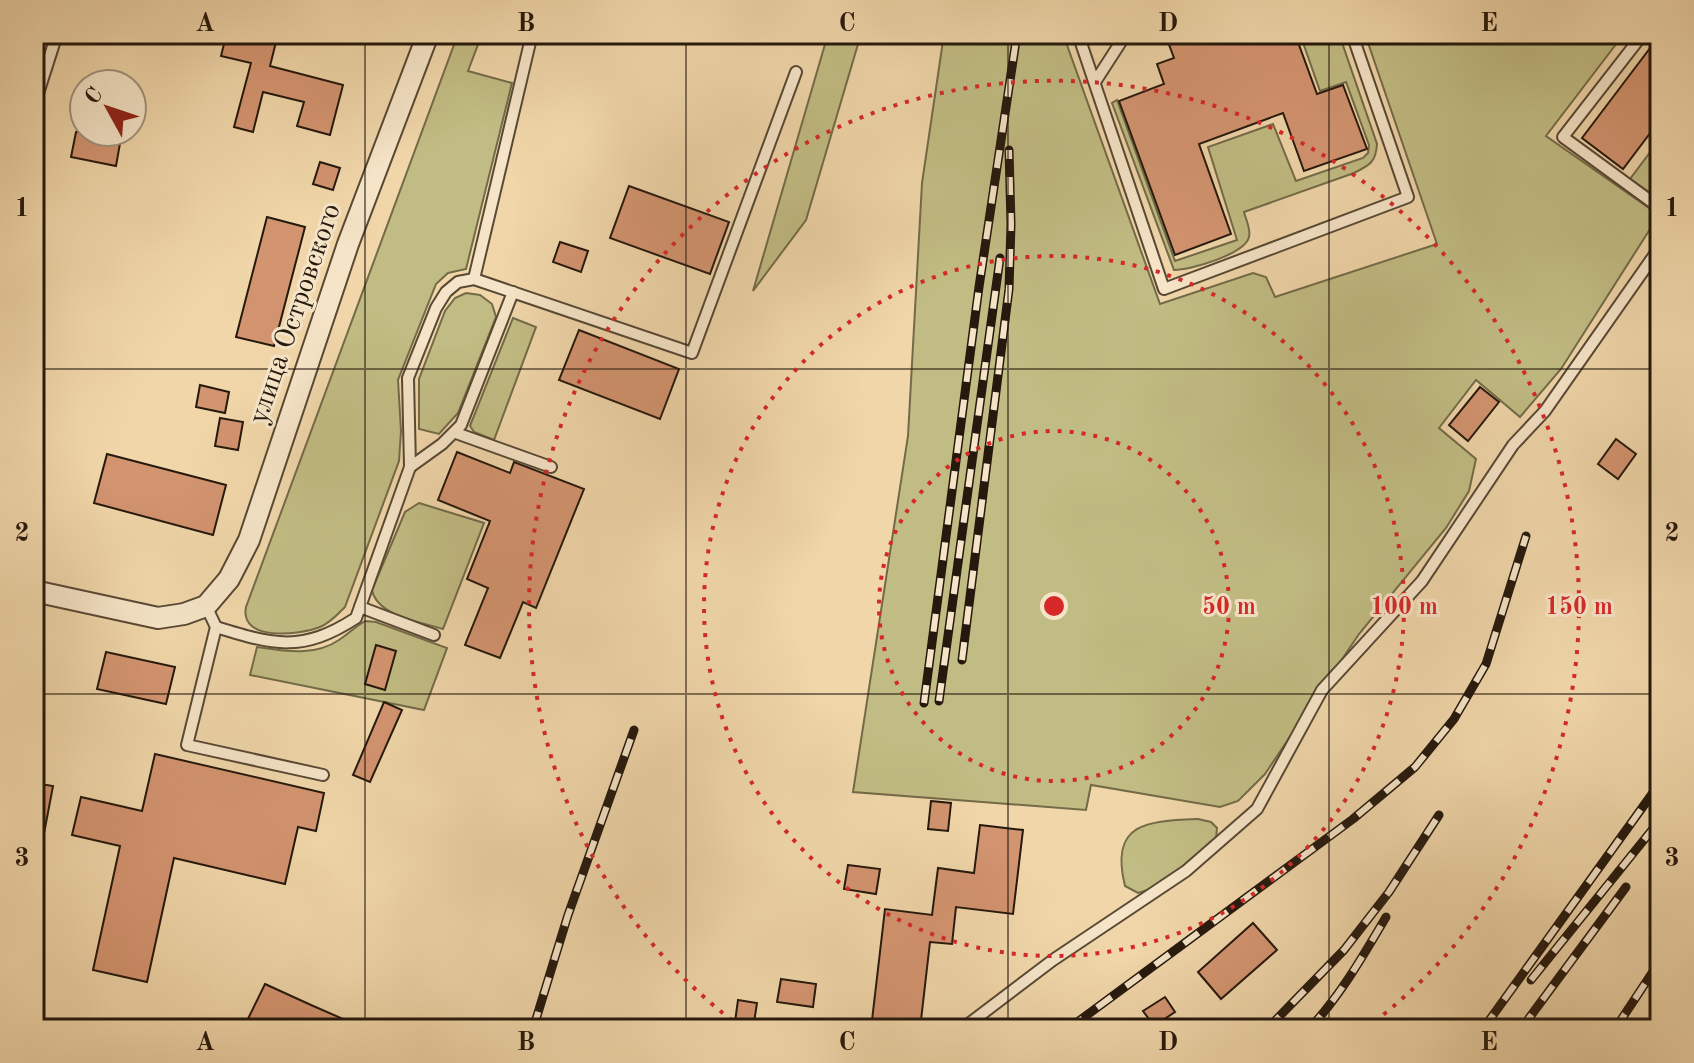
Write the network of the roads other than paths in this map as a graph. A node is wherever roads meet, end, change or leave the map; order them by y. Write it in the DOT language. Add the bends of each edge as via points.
graph roads {
  1 [pos="57,34"];
  2 [pos="428,34"];
  3 [pos="532,34"];
  4 [pos="1078,34"];
  5 [pos="1126,34"];
  6 [pos="1352,34"];
  7 [pos="1637,36"];
  8 [pos="796,72"];
  9 [pos="1095,82"];
  10 [pos="34,106"];
  11 [pos="1660,208"];
  12 [pos="1660,247"];
  13 [pos="474,279"];
  14 [pos="513,292"];
  15 [pos="456,433"];
  16 [pos="410,467"];
  17 [pos="551,467"];
  18 [pos="34,591"];
  19 [pos="206,606"];
  20 [pos="360,607"];
  21 [pos="216,627"];
  22 [pos="434,635"];
  23 [pos="323,775"];
  24 [pos="962,1029"];
  1 -- 10 [label="lane"];
  2 -- 19 [label="street, улица Островского" via="348,244 249,540 229,579"];
  3 -- 13 [label="lane"];
  4 -- 9 [label="lane"];
  5 -- 9 [label="lane"];
  6 -- 9 [label="lane" via="1408,197 1164,289"];
  7 -- 11 [label="lane" via="1563,137"];
  8 -- 14 [label="lane" via="692,353"];
  12 -- 24 [label="lane" via="1545,411 1513,445 1422,581 1322,690 1257,809 1186,871"];
  13 -- 14 [label="lane"];
  13 -- 16 [label="lane" via="458,282 446,292 408,378"];
  14 -- 15 [label="lane"];
  15 -- 16 [label="lane"];
  15 -- 17 [label="lane"];
  16 -- 20 [label="lane"];
  18 -- 19 [label="street" via="158,618"];
  19 -- 21 [label="lane"];
  20 -- 21 [label="lane" via="356,618 335,632 295,645"];
  20 -- 22 [label="lane"];
  21 -- 23 [label="lane" via="187,745"];
}
